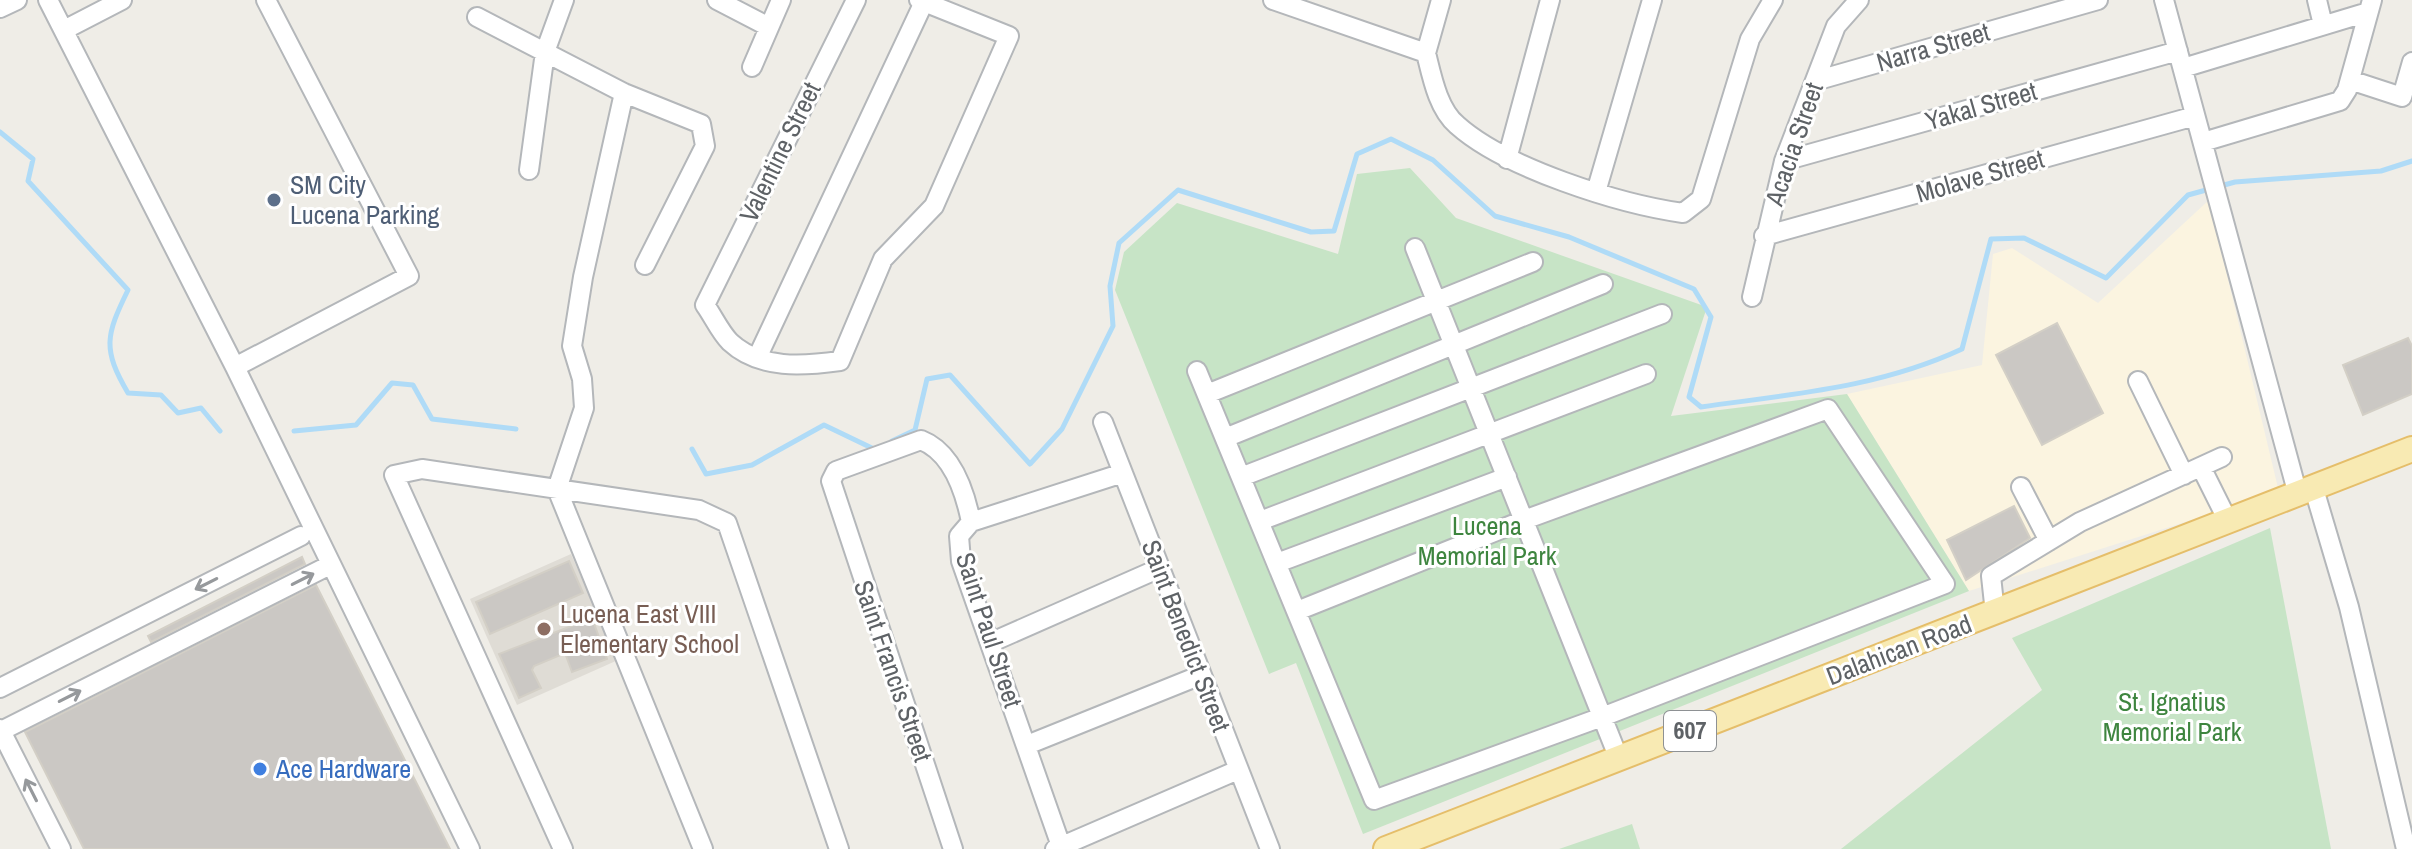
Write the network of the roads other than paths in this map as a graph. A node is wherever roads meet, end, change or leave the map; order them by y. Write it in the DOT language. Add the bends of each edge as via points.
graph roads {
  1 [pos="17,0"];
  2 [pos="48,0"];
  3 [pos="122,0"];
  4 [pos="266,0"];
  5 [pos="564,0"];
  6 [pos="717,0"];
  7 [pos="781,0"];
  8 [pos="856,0"];
  9 [pos="1273,0"];
  10 [pos="1441,0"];
  11 [pos="1550,0"];
  12 [pos="1652,0"];
  13 [pos="1773,0"];
  14 [pos="1859,0"];
  15 [pos="2098,0"];
  16 [pos="2164,0"];
  17 [pos="2317,0"];
  18 [pos="921,1"];
  19 [pos="946,5"];
  20 [pos="2370,6"];
  21 [pos="0,8"];
  22 [pos="1328,8"];
  23 [pos="477,17"];
  24 [pos="2323,25"];
  25 [pos="769,27"];
  26 [pos="64,30"];
  27 [pos="545,52"];
  28 [pos="1426,53"];
  29 [pos="2180,60"];
  30 [pos="2412,62"];
  31 [pos="752,67"];
  32 [pos="2350,80"];
  33 [pos="1815,81"];
  34 [pos="624,93"];
  35 [pos="2195,116"];
  36 [pos="2203,142"];
  37 [pos="1507,159"];
  38 [pos="1784,161"];
  39 [pos="529,170"];
  40 [pos="1596,192"];
  41 [pos="1764,236"];
  42 [pos="1415,248"];
  43 [pos="1533,262"];
  44 [pos="645,265"];
  45 [pos="1603,284"];
  46 [pos="1752,297"];
  47 [pos="1437,301"];
  48 [pos="1662,314"];
  49 [pos="1454,345"];
  50 [pos="757,358"];
  51 [pos="235,367"];
  52 [pos="1197,371"];
  53 [pos="1646,374"];
  54 [pos="2138,381"];
  55 [pos="1471,388"];
  56 [pos="1207,394"];
  57 [pos="1103,422"];
  58 [pos="1489,434"];
  59 [pos="1225,438"];
  60 [pos="2412,449"];
  61 [pos="2222,457"];
  62 [pos="2193,471"];
  63 [pos="1123,473"];
  64 [pos="1241,477"];
  65 [pos="1507,477"];
  66 [pos="2021,487"];
  67 [pos="557,489"];
  68 [pos="2306,492"];
  69 [pos="1524,520"];
  70 [pos="1260,521"];
  71 [pos="2228,521"];
  72 [pos="971,522"];
  73 [pos="308,533"];
  74 [pos="2049,541"];
  75 [pos="1277,563"];
  76 [pos="330,565"];
  77 [pos="1160,568"];
  78 [pos="1297,611"];
  79 [pos="1995,613"];
  80 [pos="992,642"];
  81 [pos="1201,675"];
  82 [pos="0,688"];
  83 [pos="1602,717"];
  84 [pos="0,730"];
  85 [pos="1027,745"];
  86 [pos="1619,759"];
  87 [pos="1238,770"];
  88 [pos="1058,848"];
  89 [pos="61,849"];
  90 [pos="470,849"];
  91 [pos="563,849"];
  92 [pos="703,849"];
  93 [pos="839,849"];
  94 [pos="953,849"];
  95 [pos="1270,849"];
  96 [pos="1386,849"];
  97 [pos="2406,849"];
  1 -- 21 [label="street"];
  2 -- 26 [label="street"];
  3 -- 26 [label="street"];
  4 -- 51 [label="street" via="409,276"];
  5 -- 27 [label="street"];
  6 -- 25 [label="street"];
  7 -- 25 [label="street"];
  8 -- 50 [label="street, Valentine Street" via="705,305 730,342"];
  9 -- 22 [label="street"];
  10 -- 28 [label="street"];
  11 -- 37 [label="street"];
  12 -- 40 [label="street"];
  13 -- 40 [label="street" via="1750,39 1701,199 1683,213"];
  14 -- 33 [label="street, Acacia Street" via="1836,26"];
  15 -- 33 [label="street, Narra Street"];
  16 -- 29 [label="street"];
  17 -- 24 [label="street"];
  18 -- 19 [label="street"];
  18 -- 50 [label="street"];
  19 -- 50 [label="street" via="1009,36 934,206 883,259 840,361 795,367"];
  20 -- 24 [label="street, Yakal Street"];
  20 -- 32 [label="street"];
  22 -- 28 [label="street"];
  23 -- 27 [label="street"];
  24 -- 29 [label="street, Yakal Street"];
  25 -- 31 [label="street"];
  26 -- 51 [label="street"];
  27 -- 34 [label="street"];
  27 -- 39 [label="street"];
  28 -- 37 [label="street" via="1434,88 1455,124"];
  29 -- 35 [label="street"];
  29 -- 38 [label="street, Yakal Street"];
  30 -- 32 [label="street" via="2402,97"];
  32 -- 36 [label="street" via="2335,105"];
  33 -- 38 [label="street, Acacia Street"];
  34 -- 44 [label="street" via="692,118 705,134 705,146"];
  34 -- 67 [label="street" via="572,346 584,408"];
  35 -- 36 [label="street"];
  35 -- 41 [label="street, Molave Street"];
  36 -- 68 [label="street"];
  37 -- 40 [label="street"];
  38 -- 41 [label="street, Acacia Street"];
  41 -- 46 [label="street, Acacia Street"];
  42 -- 47 [label="street"];
  43 -- 47 [label="street"];
  45 -- 49 [label="street"];
  47 -- 49 [label="street"];
  47 -- 56 [label="street"];
  48 -- 55 [label="street"];
  49 -- 55 [label="street"];
  49 -- 59 [label="street"];
  51 -- 73 [label="street"];
  52 -- 56 [label="street"];
  53 -- 58 [label="street"];
  54 -- 62 [label="street"];
  55 -- 58 [label="street"];
  55 -- 64 [label="street"];
  56 -- 59 [label="street"];
  57 -- 63 [label="street, Saint Benedict Street"];
  58 -- 65 [label="street"];
  58 -- 70 [label="street"];
  59 -- 64 [label="street"];
  60 -- 68 [label="main road, Dalahican Road / 607"];
  61 -- 62 [label="street"];
  62 -- 71 [label="street"];
  62 -- 74 [label="street" via="2101,511"];
  63 -- 72 [label="street, Saint Paul Street"];
  63 -- 77 [label="street, Saint Benedict Street"];
  64 -- 70 [label="street"];
  65 -- 69 [label="street"];
  65 -- 75 [label="street"];
  66 -- 74 [label="street"];
  67 -- 91 [label="street" via="422,469 394,475"];
  67 -- 92 [label="street"];
  67 -- 93 [label="street" via="699,510 727,523"];
  68 -- 71 [label="main road, Dalahican Road / 607"];
  68 -- 97 [label="street" via="2349,607"];
  69 -- 78 [label="street"];
  69 -- 83 [label="street"];
  69 -- 83 [label="street" via="1828,409 1945,584"];
  70 -- 75 [label="street"];
  71 -- 79 [label="main road, Dalahican Road / 607"];
  72 -- 80 [label="street, Saint Paul Street" via="959,536 961,561"];
  72 -- 94 [label="street, Saint Francis Street" via="953,472 935,446 921,440 836,471 831,481"];
  73 -- 76 [label="street"];
  73 -- 82 [label="street, one-way"];
  74 -- 79 [label="street" via="1991,576"];
  75 -- 78 [label="street"];
  84 -- 76 [label="street, one-way"];
  76 -- 90 [label="street"];
  77 -- 80 [label="street"];
  77 -- 81 [label="street, Saint Benedict Street"];
  78 -- 83 [label="street" via="1374,800"];
  79 -- 86 [label="main road, Dalahican Road / 607"];
  80 -- 85 [label="street, Saint Paul Street"];
  81 -- 85 [label="street"];
  81 -- 87 [label="street, Saint Benedict Street"];
  83 -- 86 [label="street"];
  89 -- 84 [label="street, one-way"];
  85 -- 88 [label="street, Saint Paul Street"];
  86 -- 96 [label="main road, Dalahican Road / 607"];
  87 -- 88 [label="street"];
  87 -- 95 [label="street, Saint Benedict Street"];
}
